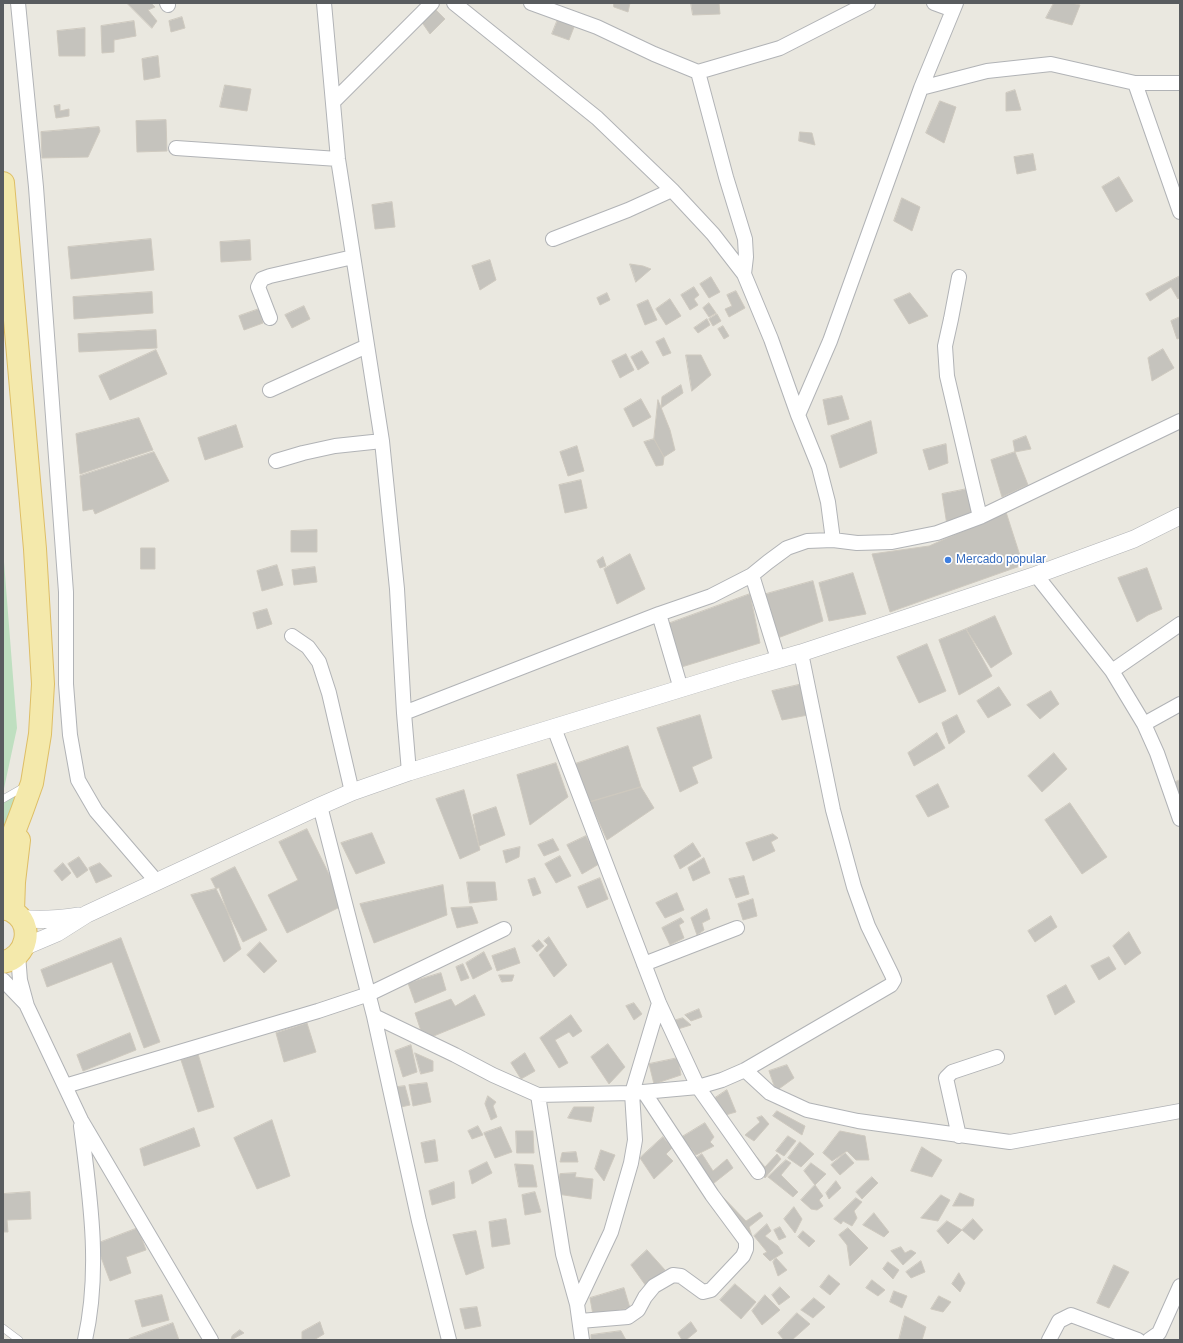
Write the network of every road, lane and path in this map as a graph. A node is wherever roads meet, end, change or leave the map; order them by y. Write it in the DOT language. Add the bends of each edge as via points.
graph roads {
  1 [pos="18,3"];
  2 [pos="324,3"];
  3 [pos="432,3"];
  4 [pos="454,3"];
  5 [pos="531,3"];
  6 [pos="868,3"];
  7 [pos="934,3"];
  8 [pos="954,7"];
  9 [pos="698,72"];
  10 [pos="1180,83"];
  11 [pos="1134,84"];
  12 [pos="921,88"];
  13 [pos="333,102"];
  14 [pos="176,148"];
  15 [pos="338,158"];
  16 [pos="3,183"];
  17 [pos="672,190"];
  18 [pos="1180,212"];
  19 [pos="553,239"];
  20 [pos="353,257"];
  21 [pos="744,274"];
  22 [pos="959,277"];
  23 [pos="270,318"];
  24 [pos="367,346"];
  25 [pos="270,390"];
  26 [pos="798,415"];
  27 [pos="1180,421"];
  28 [pos="382,441"];
  29 [pos="276,461"];
  30 [pos="980,516"];
  31 [pos="1180,516"];
  32 [pos="834,540"];
  33 [pos="752,575"];
  34 [pos="1036,575"];
  35 [pos="659,614"];
  36 [pos="1180,624"];
  37 [pos="292,636"];
  38 [pos="801,653"];
  39 [pos="778,659"];
  40 [pos="1112,671"];
  41 [pos="681,689"];
  42 [pos="1180,704"];
  43 [pos="404,713"];
  44 [pos="1144,724"];
  45 [pos="554,728"];
  46 [pos="409,772"];
  47 [pos="32,783"];
  48 [pos="352,792"];
  49 [pos="3,799"];
  50 [pos="320,806"];
  51 [pos="22,812"];
  52 [pos="1180,819"];
  53 [pos="3,860"];
  54 [pos="157,882"];
  55 [pos="12,912"];
  56 [pos="87,914"];
  57 [pos="737,928"];
  58 [pos="504,929"];
  59 [pos="15,955"];
  60 [pos="644,964"];
  61 [pos="3,980"];
  62 [pos="369,994"];
  63 [pos="659,1003"];
  64 [pos="27,1006"];
  65 [pos="374,1016"];
  66 [pos="997,1057"];
  67 [pos="745,1070"];
  68 [pos="65,1086"];
  69 [pos="698,1087"];
  70 [pos="638,1093"];
  71 [pos="538,1095"];
  72 [pos="1180,1111"];
  73 [pos="81,1120"];
  74 [pos="960,1136"];
  75 [pos="758,1172"];
  76 [pos="1180,1286"];
  77 [pos="576,1304"];
  78 [pos="580,1321"];
  79 [pos="3,1328"];
  80 [pos="19,1340"];
  81 [pos="85,1340"];
  82 [pos="211,1340"];
  83 [pos="449,1340"];
  84 [pos="582,1340"];
  85 [pos="1049,1340"];
  86 [pos="1138,1340"];
  87 [pos="1149,1340"];
  1 -- 54 [label="street" via="36,187 66,592 66,684 70,735 78,780 85,793 96,811"];
  2 -- 13 [label="street"];
  3 -- 13 [label="street"];
  4 -- 17 [label="street" via="597,118"];
  5 -- 9 [label="street" via="597,27"];
  6 -- 9 [label="street" via="780,48"];
  7 -- 8 [label="street"];
  8 -- 12 [label="street"];
  9 -- 21 [label="street" via="745,239"];
  10 -- 11 [label="street"];
  11 -- 12 [label="street" via="1051,64 987,71"];
  11 -- 18 [label="street"];
  12 -- 26 [label="street" via="830,341"];
  13 -- 15 [label="street"];
  14 -- 15 [label="street"];
  15 -- 20 [label="street"];
  16 -- 47 [label="main road" via="35,549 42,684 40,734"];
  17 -- 19 [label="street"];
  17 -- 21 [label="street" via="713,234"];
  20 -- 23 [label="street" via="262,279 258,287"];
  20 -- 24 [label="street"];
  21 -- 26 [label="street"];
  22 -- 30 [label="street" via="945,346 947,376"];
  24 -- 25 [label="street"];
  24 -- 28 [label="street"];
  26 -- 32 [label="street" via="819,467"];
  27 -- 30 [label="street"];
  28 -- 29 [label="street" via="335,446"];
  28 -- 43 [label="street" via="397,589"];
  30 -- 32 [label="street" via="937,533 892,542 857,543"];
  31 -- 34 [label="street" via="1134,539"];
  32 -- 33 [label="street" via="807,541 787,548"];
  33 -- 35 [label="street" via="711,596"];
  33 -- 39 [label="street"];
  34 -- 38 [label="street"];
  34 -- 40 [label="street"];
  35 -- 41 [label="street"];
  35 -- 43 [label="street"];
  36 -- 40 [label="street"];
  37 -- 48 [label="street" via="308,647 319,662 329,693"];
  38 -- 39 [label="street"];
  38 -- 67 [label="street" via="833,810 852,879 868,926 894,980 885,989"];
  39 -- 41 [label="street"];
  40 -- 44 [label="street"];
  41 -- 45 [label="street"];
  42 -- 44 [label="street"];
  43 -- 46 [label="street"];
  44 -- 52 [label="street"];
  45 -- 46 [label="street"];
  45 -- 60 [label="street"];
  46 -- 48 [label="street"];
  47 -- 49 [label="lane"];
  47 -- 51 [label="main road"];
  48 -- 50 [label="street"];
  50 -- 54 [label="street"];
  50 -- 62 [label="street"];
  51 -- 53 [label="main road"];
  51 -- 55 [label="main road"];
  54 -- 56 [label="street"];
  55 -- 56 [label="street" via="36,920"];
  55 -- 59 [label="main road" via="24,925 26,932"];
  56 -- 59 [label="street"];
  57 -- 60 [label="street"];
  58 -- 62 [label="street"];
  59 -- 64 [label="street"];
  60 -- 63 [label="street"];
  61 -- 64 [label="street"];
  62 -- 65 [label="street"];
  62 -- 68 [label="street"];
  63 -- 69 [label="street"];
  63 -- 70 [label="street"];
  64 -- 68 [label="street"];
  65 -- 71 [label="street"];
  65 -- 83 [label="street" via="419,1221"];
  66 -- 74 [label="street" via="952,1072 946,1078"];
  67 -- 69 [label="street"];
  67 -- 74 [label="street" via="770,1093 807,1110 858,1121"];
  68 -- 73 [label="street"];
  69 -- 70 [label="street"];
  69 -- 75 [label="street"];
  70 -- 71 [label="street"];
  70 -- 77 [label="street" via="632,1163 611,1232"];
  70 -- 78 [label="street" via="746,1241 746,1248 743,1256 711,1290 703,1292 681,1276 672,1275 654,1286 638,1310 628,1317"];
  71 -- 77 [label="street" via="563,1254"];
  72 -- 74 [label="street" via="1010,1142"];
  73 -- 81 [label="street" via="91,1204 94,1265"];
  73 -- 82 [label="street"];
  76 -- 87 [label="street" via="1159,1333"];
  77 -- 78 [label="street"];
  78 -- 84 [label="street"];
  79 -- 80 [label="lane"];
  85 -- 86 [label="street" via="1059,1320 1071,1315"];
}
